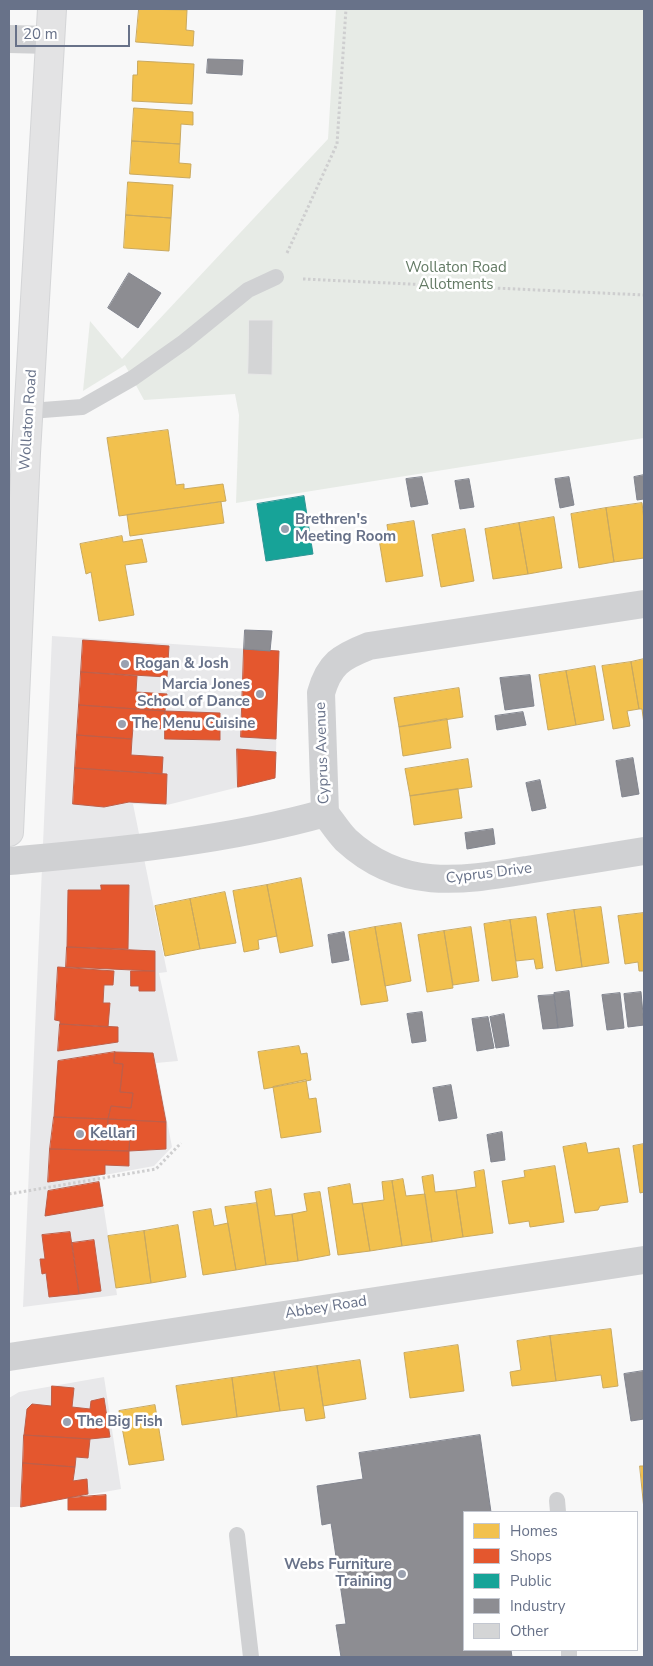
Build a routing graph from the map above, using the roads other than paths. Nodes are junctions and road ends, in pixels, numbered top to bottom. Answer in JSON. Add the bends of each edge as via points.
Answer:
{"nodes":[{"id":1,"x":52,"y":9,"type":"edge"},
{"id":2,"x":9,"y":39,"type":"edge"},
{"id":3,"x":50,"y":40,"type":"junction"},
{"id":4,"x":276,"y":277,"type":"road end"},
{"id":5,"x":30,"y":411,"type":"junction"},
{"id":6,"x":17,"y":453,"type":"edge"},
{"id":7,"x":644,"y":604,"type":"edge"},
{"id":8,"x":9,"y":774,"type":"edge"},
{"id":9,"x":325,"y":813,"type":"junction"},
{"id":10,"x":9,"y":832,"type":"edge"},
{"id":11,"x":644,"y":851,"type":"edge"},
{"id":12,"x":9,"y":860,"type":"edge"},
{"id":13,"x":644,"y":1260,"type":"edge"},
{"id":14,"x":9,"y":1357,"type":"edge"},
{"id":15,"x":236,"y":1535,"type":"dead end"},
{"id":16,"x":251,"y":1657,"type":"edge"}],
"edges":[{"from":1,"to":3,"type":"main road","name":"Wollaton Road"},
{"from":2,"to":3,"type":"street"},
{"from":3,"to":5,"type":"main road","name":"Wollaton Road"},
{"from":4,"to":5,"type":"lane","via":[[248,290],[133,378],[82,407]]},
{"from":5,"to":6,"type":"main road","name":"Wollaton Road"},
{"from":6,"to":8,"type":"main road","name":"Wollaton Road"},
{"from":7,"to":9,"type":"street","name":"Cyprus Avenue","via":[[369,646],[344,657],[326,676],[321,693]]},
{"from":8,"to":10,"type":"main road","name":"Wollaton Road"},
{"from":9,"to":11,"type":"street","name":"Cyprus Drive","via":[[346,840],[370,857],[410,875],[440,880],[470,879]]},
{"from":9,"to":12,"type":"street","name":"Cyprus Avenue","via":[[245,832],[133,850]]},
{"from":13,"to":14,"type":"street","name":"Abbey Road"},
{"from":15,"to":16,"type":"lane"}]}
